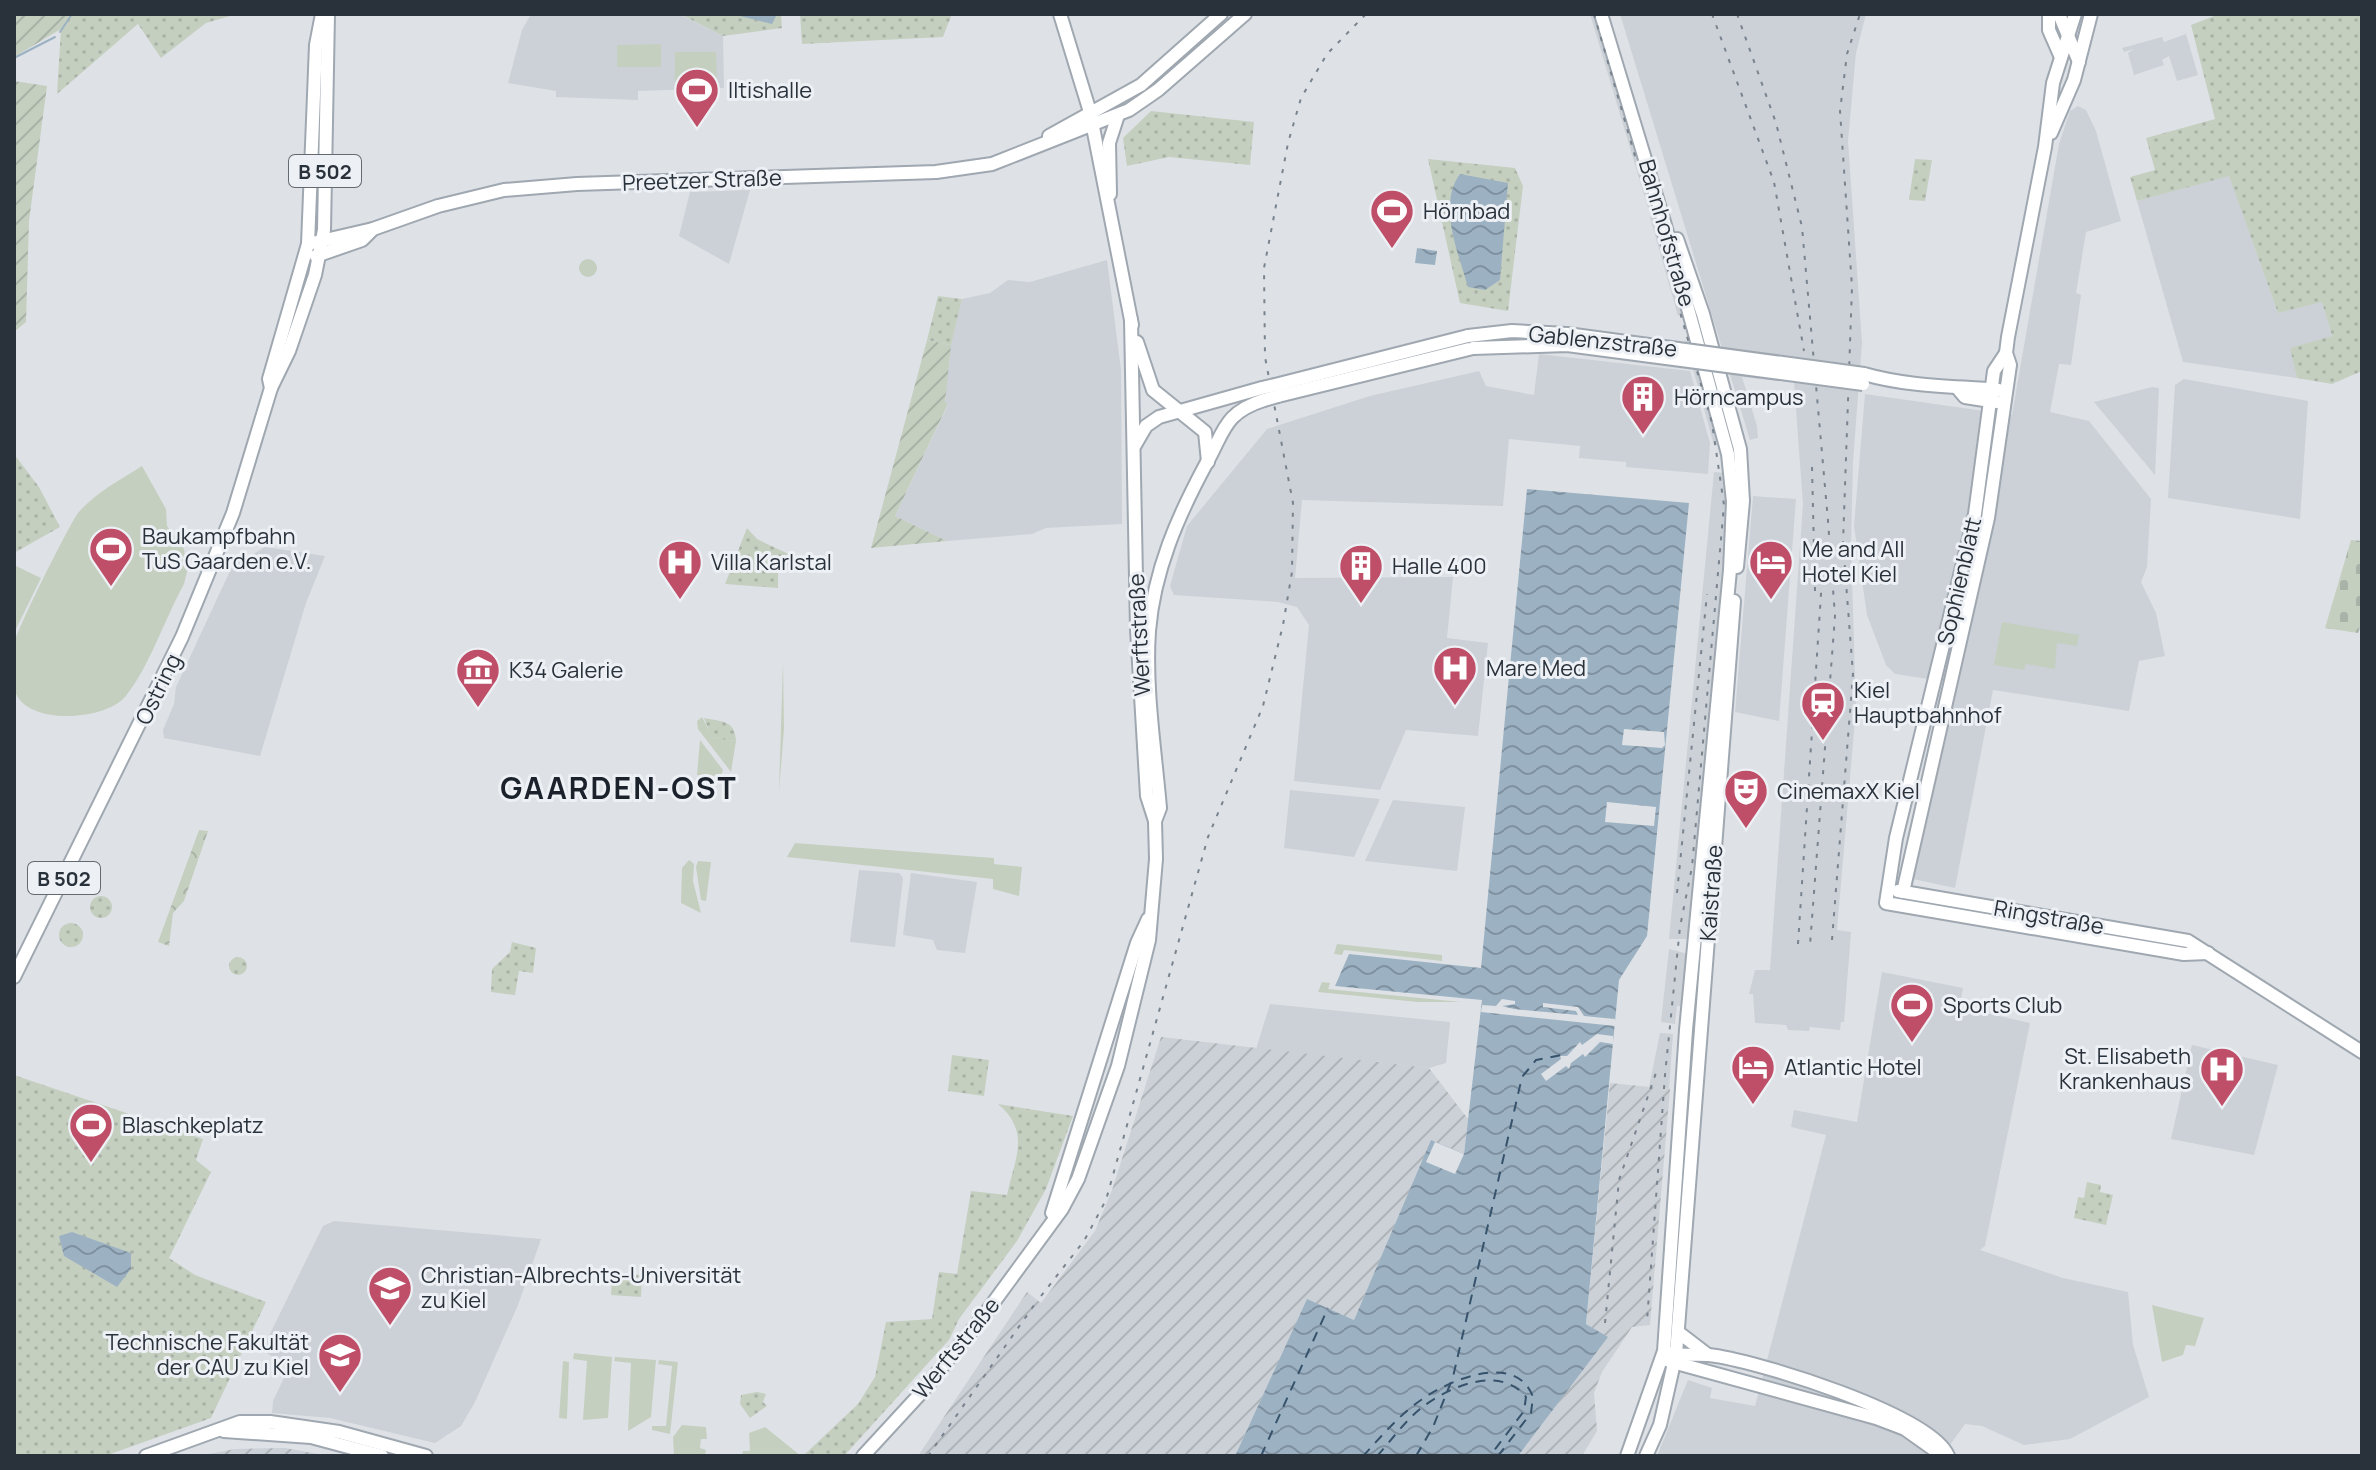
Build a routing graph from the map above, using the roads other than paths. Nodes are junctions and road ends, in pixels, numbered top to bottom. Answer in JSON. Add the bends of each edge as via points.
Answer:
{"nodes":[{"id":1,"x":322,"y":14,"type":"edge"},
{"id":2,"x":328,"y":14,"type":"edge"},
{"id":3,"x":1060,"y":14,"type":"edge"},
{"id":4,"x":1221,"y":14,"type":"edge"},
{"id":5,"x":1245,"y":14,"type":"edge"},
{"id":6,"x":1601,"y":14,"type":"edge"},
{"id":7,"x":1609,"y":14,"type":"edge"},
{"id":8,"x":2049,"y":14,"type":"edge"},
{"id":9,"x":2059,"y":14,"type":"edge"},
{"id":10,"x":2075,"y":14,"type":"edge"},
{"id":11,"x":2091,"y":14,"type":"edge"},
{"id":12,"x":2066,"y":33,"type":"junction"},
{"id":13,"x":2060,"y":55,"type":"junction"},
{"id":14,"x":2079,"y":62,"type":"junction"},
{"id":15,"x":1118,"y":115,"type":"junction"},
{"id":16,"x":1093,"y":120,"type":"junction"},
{"id":17,"x":1109,"y":143,"type":"junction"},
{"id":18,"x":2045,"y":147,"type":"junction"},
{"id":19,"x":1109,"y":199,"type":"junction"},
{"id":20,"x":373,"y":229,"type":"junction"},
{"id":21,"x":323,"y":240,"type":"junction"},
{"id":22,"x":308,"y":244,"type":"junction"},
{"id":23,"x":320,"y":254,"type":"junction"},
{"id":24,"x":305,"y":258,"type":"junction"},
{"id":25,"x":1131,"y":320,"type":"junction"},
{"id":26,"x":1708,"y":329,"type":"joint"},
{"id":27,"x":2006,"y":353,"type":"junction"},
{"id":28,"x":271,"y":388,"type":"junction"},
{"id":29,"x":1270,"y":392,"type":"junction"},
{"id":30,"x":1991,"y":395,"type":"junction"},
{"id":31,"x":2005,"y":397,"type":"junction"},
{"id":32,"x":1178,"y":410,"type":"junction"},
{"id":33,"x":1133,"y":448,"type":"junction"},
{"id":34,"x":1728,"y":454,"type":"joint"},
{"id":35,"x":1208,"y":462,"type":"junction"},
{"id":36,"x":1155,"y":821,"type":"junction"},
{"id":37,"x":1888,"y":889,"type":"junction"},
{"id":38,"x":1903,"y":892,"type":"junction"},
{"id":39,"x":1886,"y":903,"type":"joint"},
{"id":40,"x":1151,"y":912,"type":"junction"},
{"id":41,"x":2208,"y":953,"type":"junction"},
{"id":42,"x":14,"y":977,"type":"edge"},
{"id":43,"x":2362,"y":1052,"type":"edge"},
{"id":44,"x":1043,"y":1235,"type":"junction"},
{"id":45,"x":1678,"y":1332,"type":"junction"},
{"id":46,"x":1708,"y":1355,"type":"junction"},
{"id":47,"x":1672,"y":1357,"type":"junction"},
{"id":48,"x":221,"y":1431,"type":"junction"},
{"id":49,"x":146,"y":1456,"type":"edge"},
{"id":50,"x":382,"y":1456,"type":"edge"},
{"id":51,"x":426,"y":1456,"type":"edge"},
{"id":52,"x":863,"y":1456,"type":"edge"},
{"id":53,"x":1627,"y":1456,"type":"edge"},
{"id":54,"x":1646,"y":1456,"type":"edge"},
{"id":55,"x":1945,"y":1456,"type":"edge"}],
"edges":[{"from":1,"to":22,"type":"main road","name":"Ostring","number":"B 502","via":[[316,45]]},
{"from":2,"to":21,"type":"main road","name":"Ostring","number":"B 502"},
{"from":3,"to":16,"type":"main road"},
{"from":4,"to":16,"type":"main road"},
{"from":5,"to":15,"type":"main road","via":[[1158,90]]},
{"from":6,"to":34,"type":"main road","name":"Bahnhofstraße"},
{"from":7,"to":26,"type":"main road","name":"Bahnhofstraße"},
{"from":8,"to":13,"type":"main road","via":[[2049,30]]},
{"from":9,"to":12,"type":"main road"},
{"from":10,"to":12,"type":"main road","name":"Sophienblatt"},
{"from":11,"to":14,"type":"main road","name":"Sophienblatt"},
{"from":12,"to":13,"type":"main road","name":"Sophienblatt"},
{"from":12,"to":14,"type":"main road"},
{"from":13,"to":18,"type":"main road","name":"Sophienblatt"},
{"from":14,"to":18,"type":"main road","name":"Sophienblatt"},
{"from":15,"to":16,"type":"main road"},
{"from":15,"to":17,"type":"main road","name":"Werftstraße"},
{"from":16,"to":17,"type":"main road","name":"Werftstraße"},
{"from":16,"to":19,"type":"main road","name":"Werftstraße"},
{"from":16,"to":20,"type":"main road","name":"Preetzer Straße","via":[[964,170],[504,190]]},
{"from":17,"to":19,"type":"main road","name":"Werftstraße"},
{"from":18,"to":27,"type":"main road","name":"Sophienblatt"},
{"from":19,"to":25,"type":"main road","name":"Werftstraße"},
{"from":20,"to":21,"type":"main road","name":"Preetzer Straße"},
{"from":20,"to":23,"type":"main road","name":"Preetzer Straße","via":[[362,240]]},
{"from":21,"to":22,"type":"main road","name":"Preetzer Straße"},
{"from":21,"to":23,"type":"main road","name":"Ostring","number":"B 502"},
{"from":22,"to":24,"type":"main road","name":"Ostring","number":"B 502"},
{"from":23,"to":24,"type":"main road","name":"Preetzer Straße"},
{"from":23,"to":28,"type":"main road","name":"Ostring","number":"B 502","via":[[289,351]]},
{"from":24,"to":28,"type":"main road","name":"Ostring","number":"B 502","via":[[269,379]]},
{"from":25,"to":32,"type":"main road","name":"Werftstraße","via":[[1146,377],[1162,400]]},
{"from":25,"to":33,"type":"main road","name":"Werftstraße"},
{"from":26,"to":45,"type":"main road","name":"Kaistraße","via":[[1740,449],[1743,509]]},
{"from":27,"to":30,"type":"main road","name":"Sophienblatt","via":[[1996,365]]},
{"from":27,"to":31,"type":"main road","name":"Sophienblatt","via":[[2010,365]]},
{"from":28,"to":42,"type":"main road","name":"Ostring","number":"B 502","via":[[233,513],[182,637]]},
{"from":29,"to":30,"type":"main road","name":"Gablenzstraße","bridge":true,"via":[[1470,342],[1567,345]]},
{"from":29,"to":32,"type":"main road","name":"Gablenzstraße"},
{"from":29,"to":35,"type":"main road","name":"Werftstraße","via":[[1231,417]]},
{"from":30,"to":31,"type":"main road","name":"Gablenzstraße"},
{"from":30,"to":37,"type":"main road","name":"Sophienblatt","via":[[1975,514]]},
{"from":31,"to":38,"type":"main road","name":"Sophienblatt","via":[[1988,518]]},
{"from":32,"to":33,"type":"main road","via":[[1146,426]]},
{"from":32,"to":35,"type":"main road","name":"Werftstraße","via":[[1205,432]]},
{"from":33,"to":36,"type":"main road","name":"Werftstraße","via":[[1137,629],[1147,796]]},
{"from":34,"to":47,"type":"main road","name":"Kaistraße","via":[[1733,502],[1730,570],[1686,1030]]},
{"from":35,"to":36,"type":"main road","name":"Werftstraße","via":[[1162,562],[1149,629],[1160,808]]},
{"from":36,"to":40,"type":"main road","name":"Werftstraße"},
{"from":37,"to":38,"type":"main road","name":"Ringstraße"},
{"from":37,"to":39,"type":"main road","name":"Sophienblatt"},
{"from":38,"to":41,"type":"main road","name":"Ringstraße","via":[[2188,941]]},
{"from":39,"to":41,"type":"main road","name":"Ringstraße","via":[[2184,954]]},
{"from":40,"to":44,"type":"main road","name":"Werftstraße"},
{"from":40,"to":44,"type":"main road","name":"Werftstraße","via":[[1146,954],[1088,1155]]},
{"from":41,"to":43,"type":"main road","name":"Ringstraße"},
{"from":44,"to":52,"type":"main road","name":"Werftstraße","via":[[957,1349]]},
{"from":45,"to":46,"type":"main road"},
{"from":45,"to":47,"type":"main road","name":"Kaistraße"},
{"from":46,"to":47,"type":"main road"},
{"from":46,"to":55,"type":"main road","via":[[1798,1379],[1914,1422],[1944,1446]]},
{"from":47,"to":53,"type":"main road","name":"Kaistraße"},
{"from":47,"to":54,"type":"main road","name":"Kaistraße","via":[[1660,1425]]},
{"from":47,"to":55,"type":"main road","via":[[1905,1429]]},
{"from":48,"to":49,"type":"main road"},
{"from":48,"to":50,"type":"main road","via":[[311,1437]]},
{"from":48,"to":51,"type":"main road","via":[[240,1422],[311,1426]]}]}
